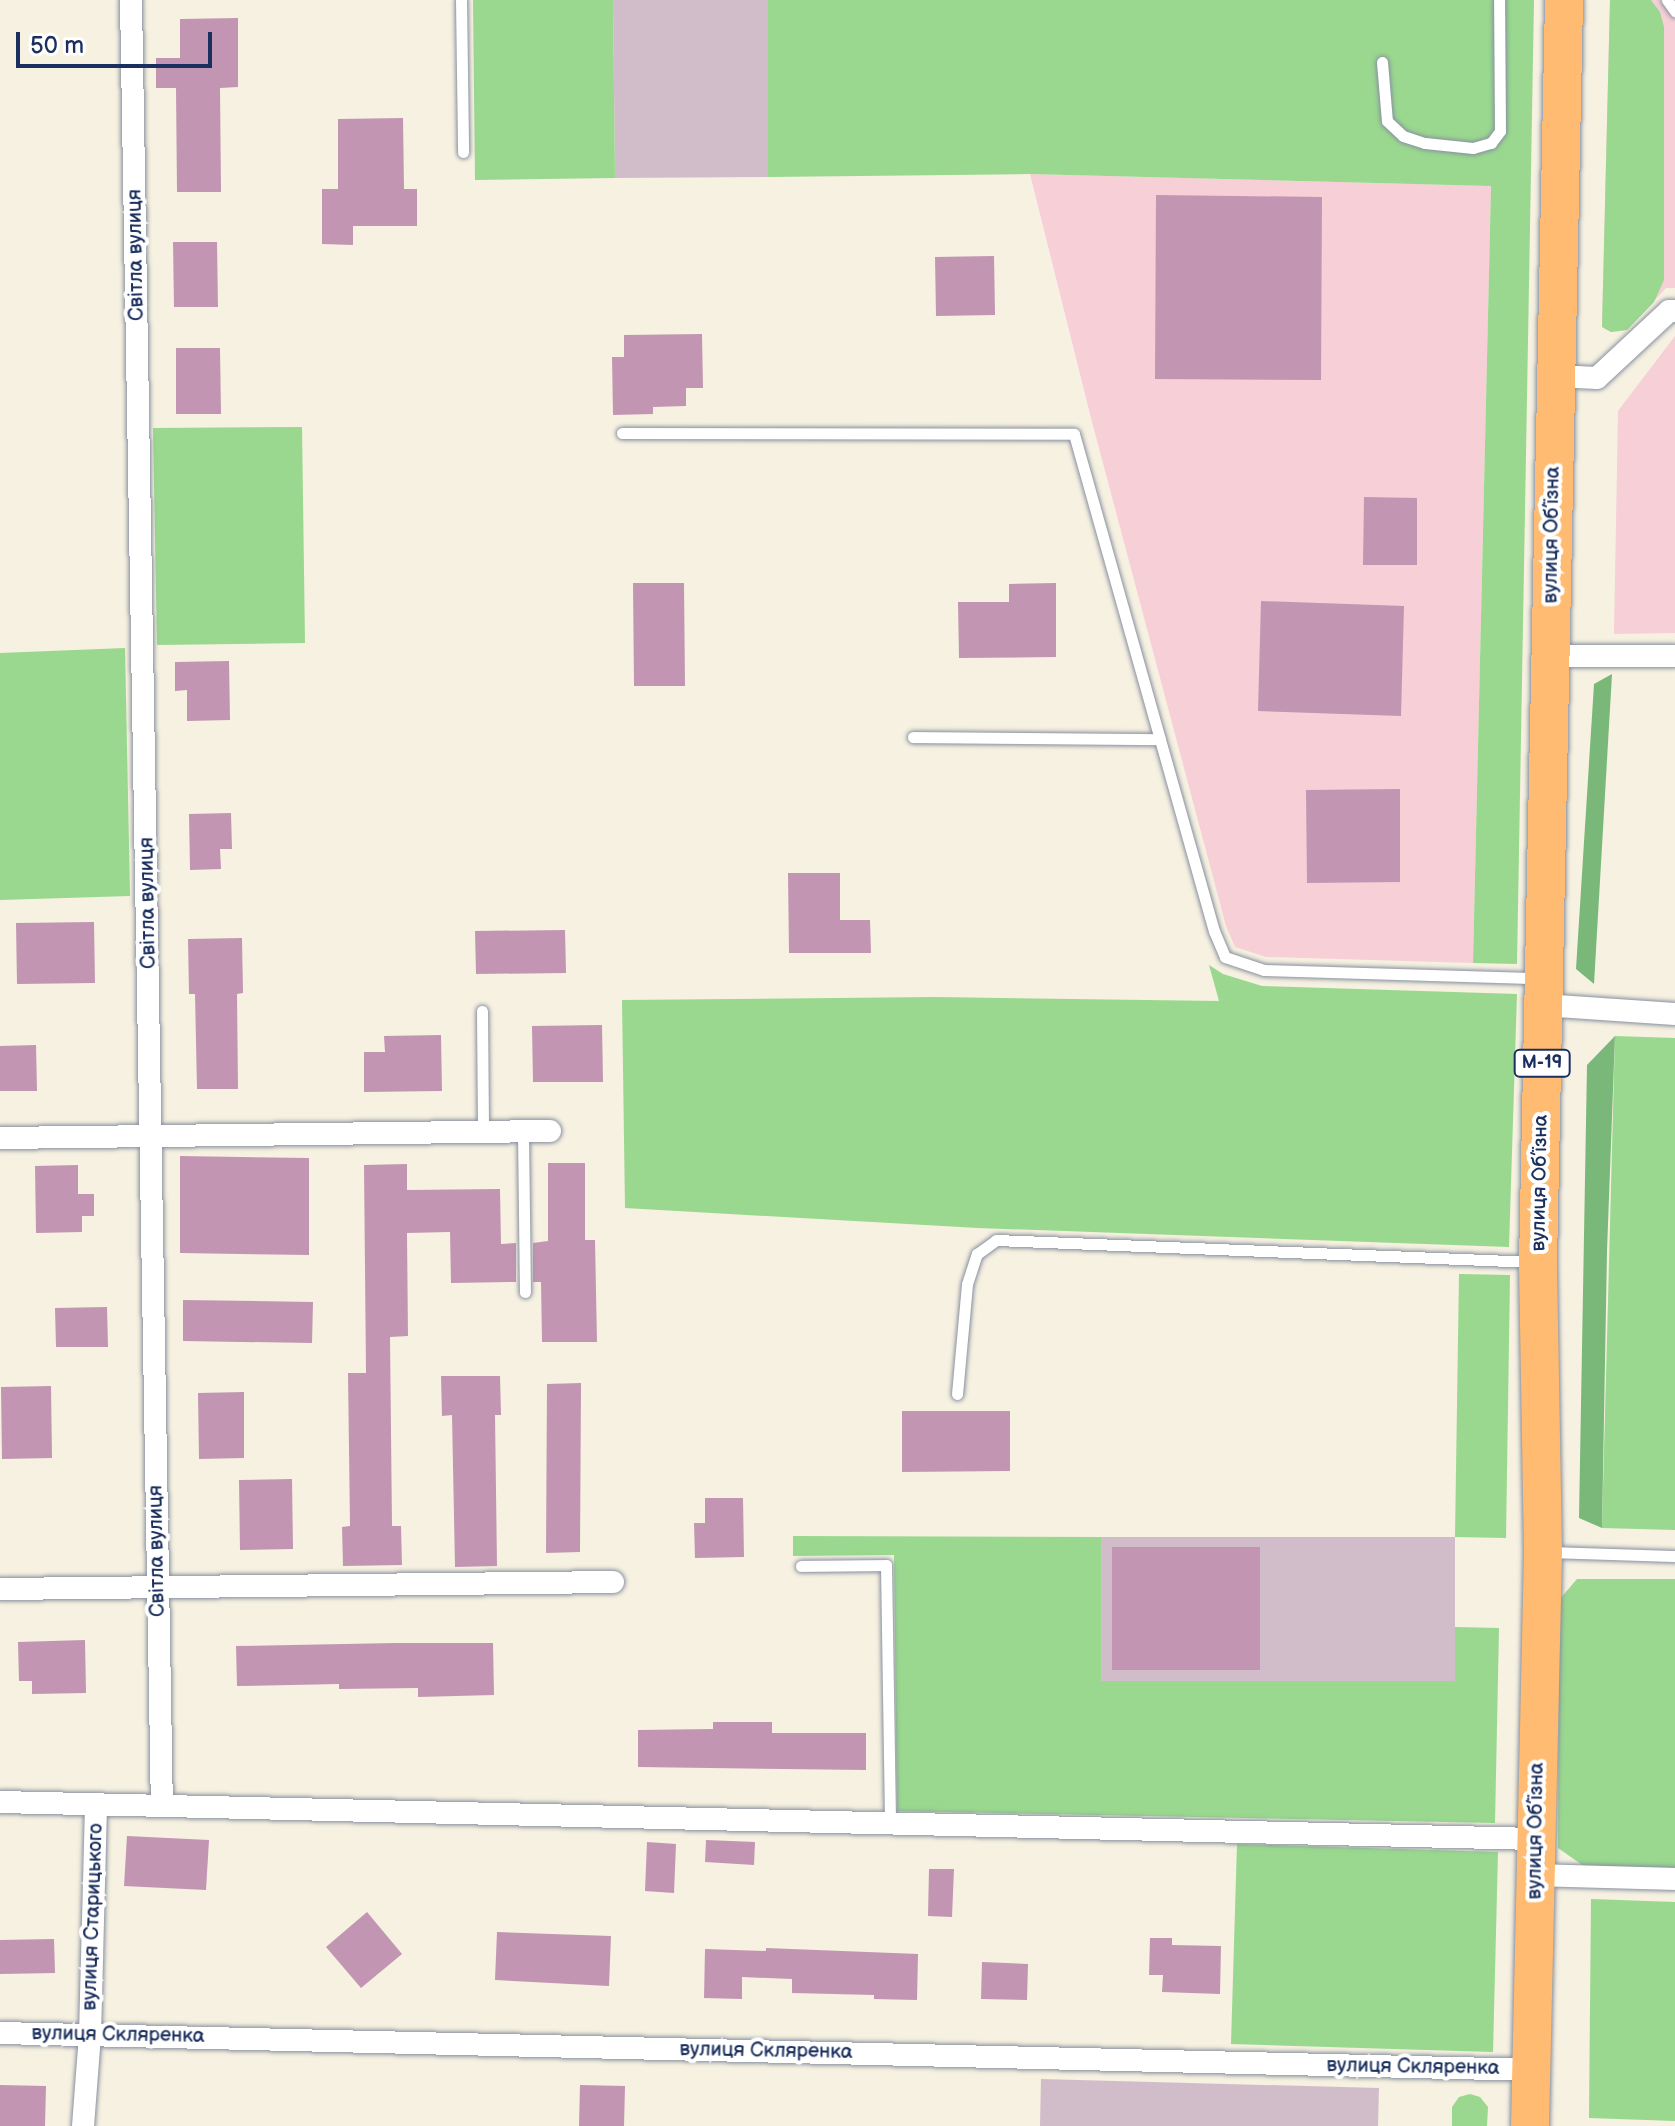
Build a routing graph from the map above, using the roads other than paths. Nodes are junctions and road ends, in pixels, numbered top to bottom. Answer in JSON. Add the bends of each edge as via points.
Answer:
{"nodes":[{"id":1,"x":131,"y":0,"type":"edge"},
{"id":2,"x":461,"y":0,"type":"edge"},
{"id":3,"x":1499,"y":0,"type":"edge"},
{"id":4,"x":1564,"y":0,"type":"edge"},
{"id":5,"x":1667,"y":0,"type":"edge"},
{"id":6,"x":1675,"y":11,"type":"edge"},
{"id":7,"x":1382,"y":62,"type":"dead end"},
{"id":8,"x":463,"y":152,"type":"dead end"},
{"id":9,"x":1673,"y":306,"type":"edge"},
{"id":10,"x":1556,"y":376,"type":"junction"},
{"id":11,"x":622,"y":433,"type":"dead end"},
{"id":12,"x":1549,"y":656,"type":"junction"},
{"id":13,"x":1675,"y":656,"type":"edge"},
{"id":14,"x":913,"y":737,"type":"dead end"},
{"id":15,"x":1160,"y":739,"type":"junction"},
{"id":16,"x":1543,"y":992,"type":"junction"},
{"id":17,"x":482,"y":1011,"type":"dead end"},
{"id":18,"x":1675,"y":1014,"type":"edge"},
{"id":19,"x":550,"y":1131,"type":"dead end"},
{"id":20,"x":483,"y":1132,"type":"junction"},
{"id":21,"x":523,"y":1132,"type":"junction"},
{"id":22,"x":152,"y":1136,"type":"junction"},
{"id":23,"x":0,"y":1138,"type":"edge"},
{"id":24,"x":1538,"y":1263,"type":"junction"},
{"id":25,"x":525,"y":1292,"type":"dead end"},
{"id":26,"x":957,"y":1394,"type":"dead end"},
{"id":27,"x":1543,"y":1552,"type":"junction"},
{"id":28,"x":1675,"y":1556,"type":"edge"},
{"id":29,"x":801,"y":1566,"type":"dead end"},
{"id":30,"x":613,"y":1582,"type":"dead end"},
{"id":31,"x":158,"y":1587,"type":"junction"},
{"id":32,"x":0,"y":1589,"type":"edge"},
{"id":33,"x":0,"y":1802,"type":"edge"},
{"id":34,"x":96,"y":1804,"type":"junction"},
{"id":35,"x":162,"y":1806,"type":"junction"},
{"id":36,"x":890,"y":1824,"type":"junction"},
{"id":37,"x":1536,"y":1857,"type":"junction"},
{"id":38,"x":1675,"y":1879,"type":"edge"},
{"id":39,"x":0,"y":2033,"type":"edge"},
{"id":40,"x":90,"y":2035,"type":"junction"},
{"id":41,"x":1531,"y":2070,"type":"junction"},
{"id":42,"x":83,"y":2126,"type":"edge"},
{"id":43,"x":1530,"y":2126,"type":"edge"}],
"edges":[{"from":1,"to":22,"type":"street","name":"Світла вулиця"},
{"from":2,"to":8,"type":"lane"},
{"from":3,"to":7,"type":"lane","via":[[1500,131],[1491,143],[1473,148],[1403,136],[1387,121]]},
{"from":4,"to":10,"type":"highway","name":"вулиця Об’їзна","number":"М-19"},
{"from":5,"to":6,"type":"lane"},
{"from":9,"to":10,"type":"street","via":[[1597,378]]},
{"from":10,"to":12,"type":"highway","name":"вулиця Об’їзна","number":"М-19"},
{"from":11,"to":15,"type":"lane","via":[[1074,434]]},
{"from":12,"to":13,"type":"street"},
{"from":12,"to":16,"type":"highway","name":"вулиця Об’їзна","number":"М-19"},
{"from":14,"to":15,"type":"lane"},
{"from":15,"to":16,"type":"lane","via":[[1225,957],[1264,970]]},
{"from":16,"to":18,"type":"street"},
{"from":16,"to":24,"type":"highway","name":"вулиця Об’їзна","number":"М-19"},
{"from":17,"to":20,"type":"lane"},
{"from":19,"to":21,"type":"street"},
{"from":20,"to":21,"type":"street"},
{"from":20,"to":22,"type":"street"},
{"from":21,"to":25,"type":"lane"},
{"from":22,"to":23,"type":"street"},
{"from":22,"to":31,"type":"street","name":"Світла вулиця"},
{"from":24,"to":26,"type":"lane","via":[[996,1240],[977,1254],[967,1284]]},
{"from":24,"to":27,"type":"highway","name":"вулиця Об’їзна","number":"М-19"},
{"from":27,"to":28,"type":"lane"},
{"from":27,"to":37,"type":"highway","name":"вулиця Об’їзна","number":"М-19"},
{"from":29,"to":36,"type":"lane","via":[[886,1565]]},
{"from":30,"to":31,"type":"street"},
{"from":31,"to":32,"type":"street"},
{"from":31,"to":35,"type":"street","name":"Світла вулиця"},
{"from":33,"to":34,"type":"street"},
{"from":34,"to":35,"type":"street"},
{"from":34,"to":40,"type":"street","name":"вулиця Старицького"},
{"from":35,"to":36,"type":"street"},
{"from":36,"to":37,"type":"street"},
{"from":37,"to":38,"type":"street"},
{"from":37,"to":41,"type":"highway","name":"вулиця Об’їзна","number":"М-19"},
{"from":39,"to":40,"type":"street","name":"вулиця Скляренка"},
{"from":40,"to":41,"type":"street","name":"вулиця Скляренка"},
{"from":40,"to":42,"type":"street","name":"вулиця Старицького"},
{"from":41,"to":43,"type":"highway","name":"вулиця Об’їзна","number":"М-19"}]}
